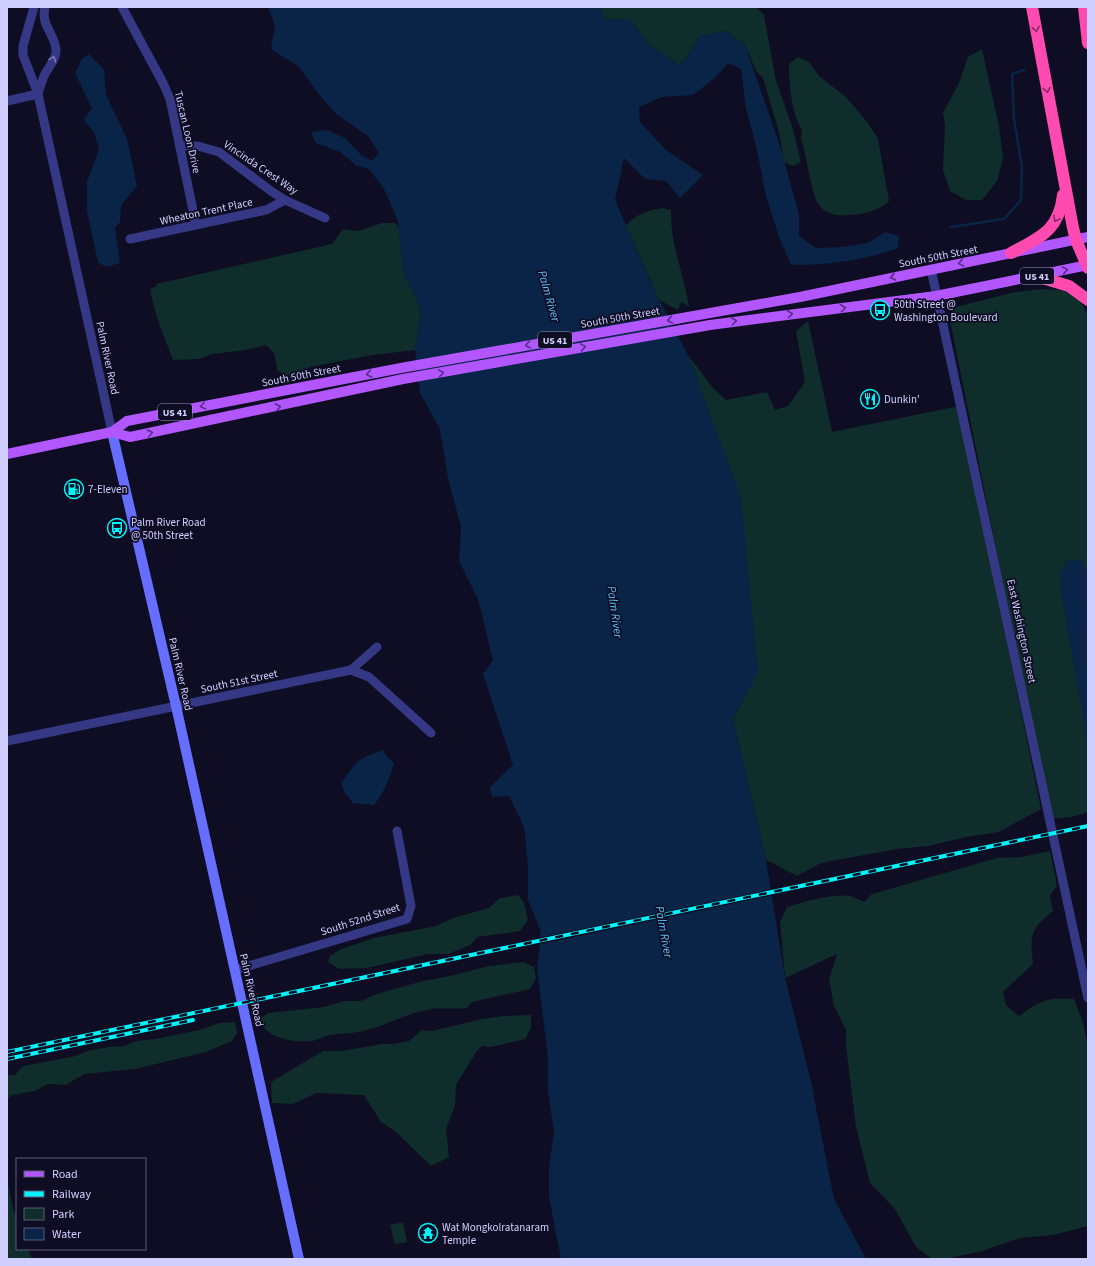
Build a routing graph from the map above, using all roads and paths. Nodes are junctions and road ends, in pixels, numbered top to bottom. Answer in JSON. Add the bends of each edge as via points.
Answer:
{"nodes":[{"id":1,"x":34,"y":7,"type":"edge"},
{"id":2,"x":45,"y":7,"type":"edge"},
{"id":3,"x":122,"y":7,"type":"edge"},
{"id":4,"x":1032,"y":7,"type":"edge"},
{"id":5,"x":1084,"y":7,"type":"edge"},
{"id":6,"x":29,"y":25,"type":"junction"},
{"id":7,"x":46,"y":27,"type":"junction"},
{"id":8,"x":1088,"y":44,"type":"edge"},
{"id":9,"x":38,"y":94,"type":"junction"},
{"id":10,"x":7,"y":101,"type":"edge"},
{"id":11,"x":180,"y":146,"type":"junction"},
{"id":12,"x":1063,"y":181,"type":"junction"},
{"id":13,"x":285,"y":200,"type":"junction"},
{"id":14,"x":325,"y":218,"type":"dead end"},
{"id":15,"x":196,"y":225,"type":"junction"},
{"id":16,"x":1088,"y":237,"type":"edge"},
{"id":17,"x":130,"y":239,"type":"dead end"},
{"id":18,"x":1076,"y":240,"type":"junction"},
{"id":19,"x":1011,"y":253,"type":"junction"},
{"id":20,"x":1088,"y":266,"type":"edge"},
{"id":21,"x":931,"y":269,"type":"junction"},
{"id":22,"x":1036,"y":276,"type":"junction"},
{"id":23,"x":936,"y":296,"type":"junction"},
{"id":24,"x":1088,"y":300,"type":"edge"},
{"id":25,"x":112,"y":432,"type":"junction"},
{"id":26,"x":7,"y":454,"type":"edge"},
{"id":27,"x":378,"y":647,"type":"dead end"},
{"id":28,"x":351,"y":670,"type":"junction"},
{"id":29,"x":176,"y":706,"type":"junction"},
{"id":30,"x":431,"y":733,"type":"dead end"},
{"id":31,"x":7,"y":741,"type":"edge"},
{"id":32,"x":397,"y":830,"type":"dead end"},
{"id":33,"x":235,"y":970,"type":"junction"},
{"id":34,"x":1088,"y":998,"type":"edge"},
{"id":35,"x":299,"y":1259,"type":"edge"}],
"edges":[{"from":1,"to":6,"type":"street","name":"Palm River Road"},
{"from":2,"to":7,"type":"street"},
{"from":3,"to":11,"type":"street","name":"Tuscan Loon Drive","via":[[170,99]]},
{"from":4,"to":12,"type":"highway","one_way":true},
{"from":5,"to":8,"type":"highway"},
{"from":6,"to":7,"type":"street"},
{"from":6,"to":9,"type":"street","name":"Palm River Road","via":[[22,46],[23,55]]},
{"from":9,"to":7,"type":"street","one_way":true,"via":[[55,57],[55,44]]},
{"from":9,"to":10,"type":"street"},
{"from":9,"to":25,"type":"street","name":"Palm River Road"},
{"from":11,"to":13,"type":"street","name":"Vincinda Crest Way","via":[[198,146],[219,152]]},
{"from":11,"to":15,"type":"street","name":"Tuscan Loon Drive"},
{"from":12,"to":18,"type":"highway"},
{"from":12,"to":19,"type":"highway","one_way":true,"via":[[1062,201],[1056,221],[1041,237]]},
{"from":13,"to":14,"type":"street","name":"Vincinda Crest Way"},
{"from":13,"to":15,"type":"street","name":"Wheaton Trent Place","via":[[266,210]]},
{"from":15,"to":17,"type":"street","name":"Wheaton Trent Place"},
{"from":16,"to":18,"type":"main road","name":"South 50th Street","number":"US 41"},
{"from":18,"to":19,"type":"main road","name":"South 50th Street","number":"US 41"},
{"from":18,"to":20,"type":"highway"},
{"from":19,"to":21,"type":"main road","name":"South 50th Street","number":"US 41","one_way":true},
{"from":22,"to":20,"type":"main road","name":"South 50th Street","number":"US 41","one_way":true},
{"from":21,"to":23,"type":"street","name":"East Washington Street"},
{"from":21,"to":25,"type":"main road","name":"South 50th Street","number":"US 41","one_way":true,"via":[[800,297],[401,368],[127,421]]},
{"from":22,"to":23,"type":"main road","name":"South 50th Street","number":"US 41"},
{"from":22,"to":24,"type":"highway","via":[[1069,286]]},
{"from":25,"to":23,"type":"main road","name":"South 50th Street","number":"US 41","one_way":true,"via":[[130,437],[403,379],[710,325]]},
{"from":23,"to":34,"type":"street","name":"East Washington Street"},
{"from":25,"to":26,"type":"main road","name":"South 50th Street","number":"US 41"},
{"from":25,"to":29,"type":"street","name":"Palm River Road"},
{"from":27,"to":28,"type":"street"},
{"from":28,"to":29,"type":"street","name":"South 51st Street"},
{"from":28,"to":30,"type":"street","via":[[369,677]]},
{"from":29,"to":31,"type":"street","name":"South 51st Street"},
{"from":29,"to":33,"type":"street","name":"Palm River Road"},
{"from":32,"to":33,"type":"street","name":"South 52nd Street","via":[[411,906],[408,919]]},
{"from":33,"to":35,"type":"street","name":"Palm River Road"}]}
